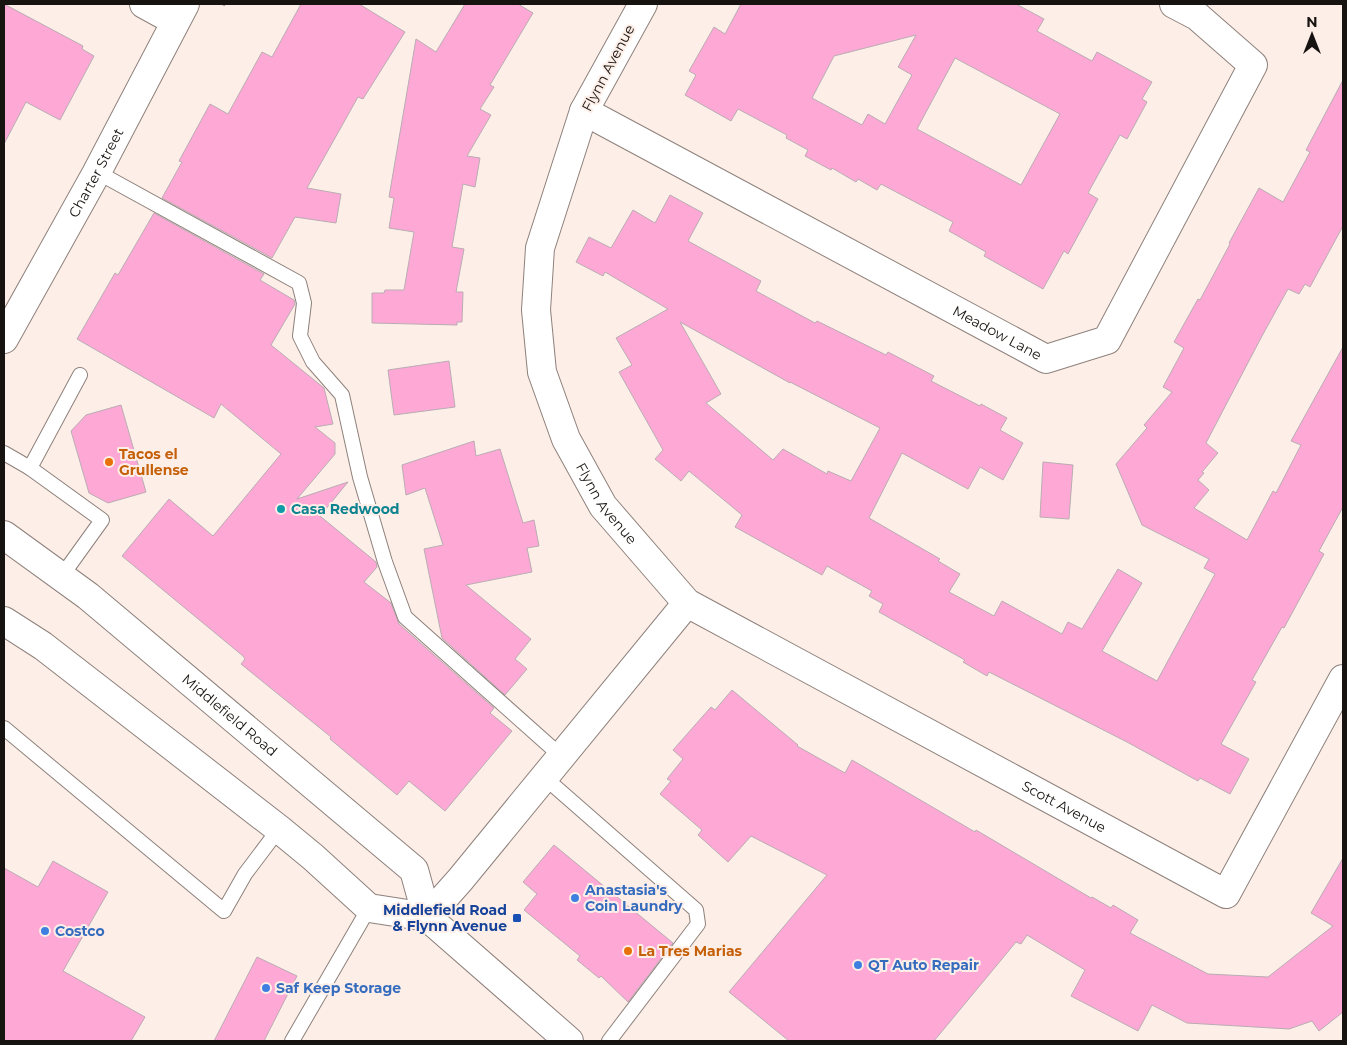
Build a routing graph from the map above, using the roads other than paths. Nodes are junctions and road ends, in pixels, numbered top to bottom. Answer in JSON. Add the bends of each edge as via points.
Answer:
{"nodes":[{"id":1,"x":144,"y":4,"type":"edge"},
{"id":2,"x":643,"y":4,"type":"edge"},
{"id":3,"x":1174,"y":4,"type":"edge"},
{"id":4,"x":180,"y":13,"type":"edge"},
{"id":5,"x":584,"y":111,"type":"junction"},
{"id":6,"x":97,"y":172,"type":"junction"},
{"id":7,"x":4,"y":339,"type":"edge"},
{"id":8,"x":80,"y":375,"type":"dead end"},
{"id":9,"x":4,"y":453,"type":"edge"},
{"id":10,"x":30,"y":468,"type":"junction"},
{"id":11,"x":4,"y":535,"type":"edge"},
{"id":12,"x":61,"y":577,"type":"junction"},
{"id":13,"x":687,"y":603,"type":"junction"},
{"id":14,"x":4,"y":621,"type":"edge"},
{"id":15,"x":1343,"y":679,"type":"edge"},
{"id":16,"x":4,"y":728,"type":"edge"},
{"id":17,"x":561,"y":756,"type":"junction"},
{"id":18,"x":544,"y":778,"type":"junction"},
{"id":19,"x":279,"y":829,"type":"junction"},
{"id":20,"x":369,"y":908,"type":"junction"},
{"id":21,"x":427,"y":917,"type":"junction"},
{"id":22,"x":292,"y":1041,"type":"edge"},
{"id":23,"x":569,"y":1041,"type":"edge"},
{"id":24,"x":609,"y":1041,"type":"edge"}],
"edges":[{"from":1,"to":4,"type":"street"},
{"from":2,"to":5,"type":"street","name":"Flynn Avenue"},
{"from":3,"to":5,"type":"street","name":"Meadow Lane","via":[[1198,16],[1252,65],[1107,340],[1046,358]]},
{"from":4,"to":6,"type":"street","name":"Charter Street"},
{"from":5,"to":13,"type":"street","name":"Flynn Avenue","via":[[540,248],[536,310],[542,372],[566,439],[603,506]]},
{"from":6,"to":7,"type":"street","name":"Charter Street"},
{"from":6,"to":17,"type":"lane","via":[[299,283],[304,303],[300,336],[313,362],[342,395],[360,477],[405,617]]},
{"from":8,"to":10,"type":"lane"},
{"from":9,"to":10,"type":"lane"},
{"from":10,"to":12,"type":"lane","via":[[102,520]]},
{"from":11,"to":12,"type":"street","name":"Middlefield Road"},
{"from":12,"to":21,"type":"street","name":"Middlefield Road","via":[[88,596],[414,870]]},
{"from":13,"to":15,"type":"street","name":"Scott Avenue","via":[[1226,894]]},
{"from":13,"to":17,"type":"street"},
{"from":14,"to":19,"type":"street","via":[[43,646]]},
{"from":16,"to":19,"type":"lane","via":[[224,911],[245,874]]},
{"from":17,"to":18,"type":"street"},
{"from":18,"to":21,"type":"street"},
{"from":18,"to":24,"type":"lane","via":[[696,910],[698,924]]},
{"from":19,"to":20,"type":"street"},
{"from":20,"to":21,"type":"street"},
{"from":20,"to":22,"type":"lane"},
{"from":21,"to":23,"type":"street"}]}
